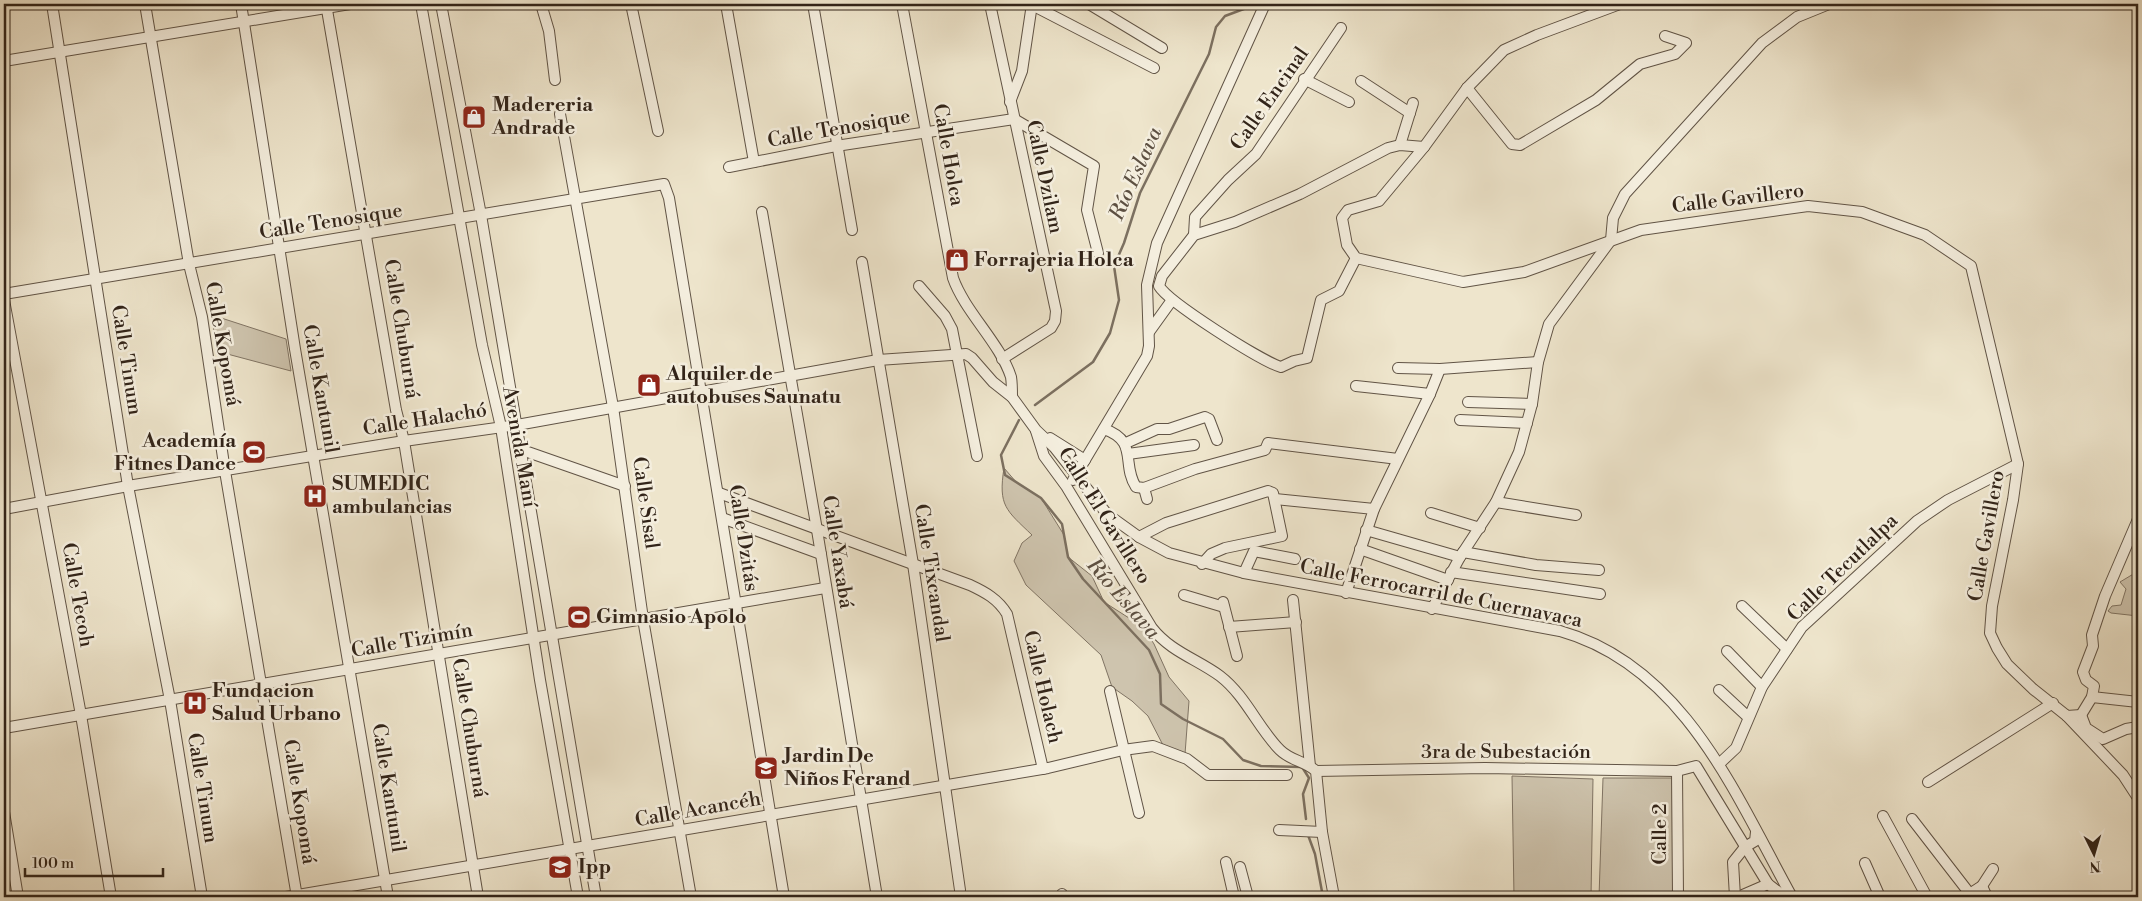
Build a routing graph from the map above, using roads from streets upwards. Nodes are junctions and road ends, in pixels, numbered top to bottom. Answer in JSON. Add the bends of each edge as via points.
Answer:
{"nodes":[{"id":1,"x":52,"y":4,"type":"edge"},
{"id":2,"x":145,"y":4,"type":"edge"},
{"id":3,"x":242,"y":4,"type":"edge"},
{"id":4,"x":350,"y":4,"type":"edge"},
{"id":5,"x":421,"y":4,"type":"edge"},
{"id":6,"x":441,"y":4,"type":"edge"},
{"id":7,"x":541,"y":4,"type":"edge"},
{"id":8,"x":631,"y":4,"type":"edge"},
{"id":9,"x":726,"y":4,"type":"edge"},
{"id":10,"x":813,"y":4,"type":"edge"},
{"id":11,"x":902,"y":4,"type":"edge"},
{"id":12,"x":990,"y":4,"type":"edge"},
{"id":13,"x":1032,"y":4,"type":"edge"},
{"id":14,"x":1089,"y":4,"type":"edge"},
{"id":15,"x":1266,"y":4,"type":"edge"},
{"id":16,"x":1620,"y":4,"type":"edge"},
{"id":17,"x":1829,"y":4,"type":"edge"},
{"id":18,"x":327,"y":6,"type":"edge"},
{"id":19,"x":245,"y":21,"type":"junction"},
{"id":20,"x":1340,"y":28,"type":"dead end"},
{"id":21,"x":151,"y":36,"type":"junction"},
{"id":22,"x":1665,"y":36,"type":"dead end"},
{"id":23,"x":1162,"y":48,"type":"dead end"},
{"id":24,"x":60,"y":51,"type":"junction"},
{"id":25,"x":4,"y":60,"type":"edge"},
{"id":26,"x":1154,"y":68,"type":"dead end"},
{"id":27,"x":1304,"y":79,"type":"junction"},
{"id":28,"x":555,"y":80,"type":"dead end"},
{"id":29,"x":1361,"y":81,"type":"dead end"},
{"id":30,"x":1467,"y":88,"type":"junction"},
{"id":31,"x":1010,"y":102,"type":"junction"},
{"id":32,"x":1350,"y":102,"type":"dead end"},
{"id":33,"x":560,"y":114,"type":"dead end"},
{"id":34,"x":1014,"y":119,"type":"junction"},
{"id":35,"x":658,"y":131,"type":"dead end"},
{"id":36,"x":926,"y":132,"type":"junction"},
{"id":37,"x":1400,"y":145,"type":"junction"},
{"id":38,"x":836,"y":146,"type":"junction"},
{"id":39,"x":1424,"y":147,"type":"junction"},
{"id":40,"x":754,"y":162,"type":"junction"},
{"id":41,"x":729,"y":167,"type":"dead end"},
{"id":42,"x":664,"y":184,"type":"joint"},
{"id":43,"x":576,"y":199,"type":"junction"},
{"id":44,"x":762,"y":212,"type":"dead end"},
{"id":45,"x":481,"y":215,"type":"junction"},
{"id":46,"x":458,"y":219,"type":"junction"},
{"id":47,"x":852,"y":230,"type":"dead end"},
{"id":48,"x":367,"y":234,"type":"junction"},
{"id":49,"x":1194,"y":235,"type":"junction"},
{"id":50,"x":1611,"y":240,"type":"junction"},
{"id":51,"x":279,"y":248,"type":"junction"},
{"id":52,"x":1098,"y":253,"type":"dead end"},
{"id":53,"x":1356,"y":258,"type":"junction"},
{"id":54,"x":862,"y":262,"type":"dead end"},
{"id":55,"x":189,"y":264,"type":"junction"},
{"id":56,"x":96,"y":279,"type":"junction"},
{"id":57,"x":919,"y":286,"type":"dead end"},
{"id":58,"x":4,"y":294,"type":"edge"},
{"id":59,"x":4,"y":300,"type":"edge"},
{"id":60,"x":1172,"y":300,"type":"junction"},
{"id":61,"x":1149,"y":332,"type":"junction"},
{"id":62,"x":958,"y":354,"type":"junction"},
{"id":63,"x":1002,"y":359,"type":"junction"},
{"id":64,"x":878,"y":360,"type":"junction"},
{"id":65,"x":1538,"y":362,"type":"junction"},
{"id":66,"x":1398,"y":368,"type":"dead end"},
{"id":67,"x":1440,"y":369,"type":"junction"},
{"id":68,"x":788,"y":375,"type":"junction"},
{"id":69,"x":1356,"y":386,"type":"dead end"},
{"id":70,"x":701,"y":392,"type":"junction"},
{"id":71,"x":1430,"y":394,"type":"junction"},
{"id":72,"x":1012,"y":397,"type":"junction"},
{"id":73,"x":1468,"y":402,"type":"dead end"},
{"id":74,"x":1532,"y":404,"type":"junction"},
{"id":75,"x":613,"y":407,"type":"junction"},
{"id":76,"x":1460,"y":420,"type":"dead end"},
{"id":77,"x":1527,"y":423,"type":"junction"},
{"id":78,"x":517,"y":425,"type":"junction"},
{"id":79,"x":501,"y":427,"type":"junction"},
{"id":80,"x":1104,"y":429,"type":"junction"},
{"id":81,"x":1036,"y":430,"type":"junction"},
{"id":82,"x":404,"y":440,"type":"junction"},
{"id":83,"x":1217,"y":440,"type":"dead end"},
{"id":84,"x":1126,"y":442,"type":"junction"},
{"id":85,"x":1194,"y":445,"type":"dead end"},
{"id":86,"x":522,"y":450,"type":"junction"},
{"id":87,"x":1128,"y":454,"type":"junction"},
{"id":88,"x":314,"y":456,"type":"junction"},
{"id":89,"x":977,"y":456,"type":"dead end"},
{"id":90,"x":1398,"y":459,"type":"junction"},
{"id":91,"x":1085,"y":460,"type":"junction"},
{"id":92,"x":2018,"y":464,"type":"junction"},
{"id":93,"x":225,"y":471,"type":"junction"},
{"id":94,"x":1076,"y":476,"type":"junction"},
{"id":95,"x":128,"y":486,"type":"junction"},
{"id":96,"x":625,"y":486,"type":"junction"},
{"id":97,"x":1066,"y":486,"type":"junction"},
{"id":98,"x":1144,"y":488,"type":"junction"},
{"id":99,"x":718,"y":493,"type":"junction"},
{"id":100,"x":1274,"y":496,"type":"junction"},
{"id":101,"x":1147,"y":499,"type":"dead end"},
{"id":102,"x":42,"y":501,"type":"junction"},
{"id":103,"x":1496,"y":502,"type":"junction"},
{"id":104,"x":4,"y":509,"type":"edge"},
{"id":105,"x":1374,"y":509,"type":"junction"},
{"id":106,"x":1431,"y":513,"type":"dead end"},
{"id":107,"x":1576,"y":515,"type":"dead end"},
{"id":108,"x":722,"y":518,"type":"junction"},
{"id":109,"x":2138,"y":519,"type":"edge"},
{"id":110,"x":1480,"y":528,"type":"junction"},
{"id":111,"x":817,"y":530,"type":"junction"},
{"id":112,"x":1366,"y":530,"type":"junction"},
{"id":113,"x":1139,"y":537,"type":"junction"},
{"id":114,"x":1360,"y":550,"type":"junction"},
{"id":115,"x":821,"y":554,"type":"junction"},
{"id":116,"x":1461,"y":555,"type":"junction"},
{"id":117,"x":1295,"y":560,"type":"dead end"},
{"id":118,"x":913,"y":564,"type":"junction"},
{"id":119,"x":1202,"y":564,"type":"junction"},
{"id":120,"x":1598,"y":570,"type":"dead end"},
{"id":121,"x":1244,"y":573,"type":"junction"},
{"id":122,"x":1450,"y":576,"type":"junction"},
{"id":123,"x":826,"y":588,"type":"junction"},
{"id":124,"x":1346,"y":593,"type":"junction"},
{"id":125,"x":1600,"y":594,"type":"dead end"},
{"id":126,"x":1184,"y":595,"type":"dead end"},
{"id":127,"x":1293,"y":600,"type":"dead end"},
{"id":128,"x":735,"y":604,"type":"junction"},
{"id":129,"x":1742,"y":606,"type":"dead end"},
{"id":130,"x":1432,"y":609,"type":"junction"},
{"id":131,"x":643,"y":619,"type":"junction"},
{"id":132,"x":1296,"y":622,"type":"junction"},
{"id":133,"x":1229,"y":627,"type":"junction"},
{"id":134,"x":552,"y":635,"type":"junction"},
{"id":135,"x":534,"y":638,"type":"junction"},
{"id":136,"x":1787,"y":649,"type":"junction"},
{"id":137,"x":1727,"y":652,"type":"dead end"},
{"id":138,"x":440,"y":654,"type":"junction"},
{"id":139,"x":1237,"y":656,"type":"dead end"},
{"id":140,"x":351,"y":669,"type":"junction"},
{"id":141,"x":262,"y":684,"type":"junction"},
{"id":142,"x":1762,"y":687,"type":"junction"},
{"id":143,"x":1719,"y":690,"type":"dead end"},
{"id":144,"x":1110,"y":691,"type":"dead end"},
{"id":145,"x":2092,"y":697,"type":"junction"},
{"id":146,"x":170,"y":700,"type":"junction"},
{"id":147,"x":2138,"y":702,"type":"edge"},
{"id":148,"x":2053,"y":703,"type":"junction"},
{"id":149,"x":81,"y":715,"type":"junction"},
{"id":150,"x":2081,"y":715,"type":"junction"},
{"id":151,"x":2067,"y":716,"type":"junction"},
{"id":152,"x":1748,"y":717,"type":"junction"},
{"id":153,"x":4,"y":728,"type":"edge"},
{"id":154,"x":2138,"y":728,"type":"edge"},
{"id":155,"x":1123,"y":750,"type":"junction"},
{"id":156,"x":1719,"y":764,"type":"junction"},
{"id":157,"x":1313,"y":768,"type":"junction"},
{"id":158,"x":1043,"y":769,"type":"junction"},
{"id":159,"x":1677,"y":771,"type":"junction"},
{"id":160,"x":1287,"y":774,"type":"dead end"},
{"id":161,"x":1928,"y":782,"type":"dead end"},
{"id":162,"x":946,"y":785,"type":"junction"},
{"id":163,"x":2138,"y":798,"type":"edge"},
{"id":164,"x":860,"y":800,"type":"junction"},
{"id":165,"x":4,"y":812,"type":"edge"},
{"id":166,"x":1139,"y":813,"type":"dead end"},
{"id":167,"x":769,"y":815,"type":"junction"},
{"id":168,"x":1883,"y":816,"type":"dead end"},
{"id":169,"x":1912,"y":819,"type":"dead end"},
{"id":170,"x":680,"y":830,"type":"junction"},
{"id":171,"x":1279,"y":830,"type":"dead end"},
{"id":172,"x":1322,"y":832,"type":"junction"},
{"id":173,"x":1756,"y":832,"type":"junction"},
{"id":174,"x":588,"y":846,"type":"junction"},
{"id":175,"x":1745,"y":847,"type":"junction"},
{"id":176,"x":570,"y":849,"type":"junction"},
{"id":177,"x":1226,"y":862,"type":"dead end"},
{"id":178,"x":1865,"y":863,"type":"dead end"},
{"id":179,"x":472,"y":866,"type":"junction"},
{"id":180,"x":1240,"y":867,"type":"dead end"},
{"id":181,"x":1993,"y":868,"type":"dead end"},
{"id":182,"x":385,"y":880,"type":"junction"},
{"id":183,"x":1768,"y":884,"type":"junction"},
{"id":184,"x":1982,"y":886,"type":"junction"},
{"id":185,"x":960,"y":890,"type":"dead end"},
{"id":186,"x":1967,"y":896,"type":"edge"},
{"id":187,"x":18,"y":897,"type":"edge"},
{"id":188,"x":111,"y":897,"type":"edge"},
{"id":189,"x":202,"y":897,"type":"edge"},
{"id":190,"x":293,"y":897,"type":"edge"},
{"id":191,"x":388,"y":897,"type":"edge"},
{"id":192,"x":478,"y":897,"type":"edge"},
{"id":193,"x":578,"y":897,"type":"edge"},
{"id":194,"x":596,"y":897,"type":"edge"},
{"id":195,"x":691,"y":897,"type":"edge"},
{"id":196,"x":784,"y":897,"type":"edge"},
{"id":197,"x":877,"y":897,"type":"edge"},
{"id":198,"x":1234,"y":897,"type":"edge"},
{"id":199,"x":1248,"y":897,"type":"edge"},
{"id":200,"x":1334,"y":897,"type":"edge"},
{"id":201,"x":1678,"y":897,"type":"edge"},
{"id":202,"x":1737,"y":897,"type":"edge"},
{"id":203,"x":1785,"y":897,"type":"edge"},
{"id":204,"x":1792,"y":897,"type":"edge"},
{"id":205,"x":1880,"y":897,"type":"edge"},
{"id":206,"x":1927,"y":897,"type":"edge"},
{"id":207,"x":1987,"y":897,"type":"edge"}],
"edges":[{"from":1,"to":24,"type":"street","name":"Calle Tinum"},
{"from":2,"to":21,"type":"street","name":"Calle Kopomá"},
{"from":3,"to":19,"type":"street","name":"Calle Kantunil"},
{"from":4,"to":18,"type":"street"},
{"from":5,"to":46,"type":"street","name":"Avenida Maní"},
{"from":6,"to":45,"type":"street","name":"Avenida Maní"},
{"from":7,"to":28,"type":"street","via":[[549,31]]},
{"from":8,"to":35,"type":"street"},
{"from":9,"to":40,"type":"street"},
{"from":10,"to":38,"type":"street"},
{"from":11,"to":36,"type":"street","name":"Calle Holca"},
{"from":12,"to":31,"type":"street","name":"Calle Dzilam"},
{"from":13,"to":26,"type":"street"},
{"from":13,"to":31,"type":"street","via":[[1022,71]]},
{"from":14,"to":23,"type":"street"},
{"from":15,"to":61,"type":"street","via":[[1157,243],[1147,285]]},
{"from":16,"to":30,"type":"street","via":[[1504,50]]},
{"from":17,"to":50,"type":"street","via":[[1797,17],[1762,43],[1625,194],[1613,218]]},
{"from":18,"to":19,"type":"street"},
{"from":18,"to":48,"type":"street","name":"Calle Chuburná"},
{"from":19,"to":21,"type":"street"},
{"from":19,"to":51,"type":"street","name":"Calle Kantunil"},
{"from":20,"to":27,"type":"street","name":"Calle Encinal"},
{"from":21,"to":24,"type":"street"},
{"from":21,"to":55,"type":"street","name":"Calle Kopomá"},
{"from":22,"to":30,"type":"street","via":[[1686,43],[1675,54],[1640,64],[1596,100],[1520,145],[1512,144]]},
{"from":24,"to":25,"type":"street"},
{"from":24,"to":56,"type":"street","name":"Calle Tinum"},
{"from":27,"to":32,"type":"street"},
{"from":27,"to":49,"type":"street","name":"Calle Encinal","via":[[1256,154],[1196,217]]},
{"from":29,"to":37,"type":"street","via":[[1412,108]]},
{"from":30,"to":39,"type":"street"},
{"from":31,"to":34,"type":"street","name":"Calle Dzilam"},
{"from":33,"to":43,"type":"street","name":"Calle Sisal"},
{"from":34,"to":36,"type":"street","name":"Calle Tenosique"},
{"from":34,"to":52,"type":"street","via":[[1094,166],[1087,210]]},
{"from":34,"to":63,"type":"street","name":"Calle Dzilam","via":[[1056,312],[1055,321],[1043,334]]},
{"from":36,"to":38,"type":"street","name":"Calle Tenosique"},
{"from":36,"to":63,"type":"street","name":"Calle Holca","via":[[953,278],[958,292]]},
{"from":37,"to":39,"type":"street"},
{"from":37,"to":49,"type":"street","via":[[1388,148],[1300,194],[1235,222]]},
{"from":38,"to":40,"type":"street","name":"Calle Tenosique"},
{"from":38,"to":47,"type":"street"},
{"from":39,"to":53,"type":"street","via":[[1379,201],[1348,210],[1342,218],[1347,245]]},
{"from":40,"to":41,"type":"street","name":"Calle Tenosique"},
{"from":42,"to":43,"type":"street","name":"Calle Tenosique"},
{"from":42,"to":70,"type":"street","name":"Calle Dzitás"},
{"from":43,"to":45,"type":"street","name":"Calle Tenosique"},
{"from":43,"to":75,"type":"street","name":"Calle Sisal"},
{"from":44,"to":68,"type":"street","name":"Calle Yaxabá"},
{"from":45,"to":46,"type":"street","name":"Calle Tenosique"},
{"from":45,"to":78,"type":"street","name":"Avenida Maní"},
{"from":46,"to":48,"type":"street","name":"Calle Tenosique"},
{"from":46,"to":79,"type":"street","name":"Avenida Maní"},
{"from":48,"to":51,"type":"street","name":"Calle Tenosique"},
{"from":48,"to":82,"type":"street","name":"Calle Chuburná","via":[[396,410]]},
{"from":49,"to":60,"type":"street","via":[[1160,280],[1162,290]]},
{"from":50,"to":53,"type":"street","name":"Calle Gavillero","via":[[1524,272],[1462,282]]},
{"from":50,"to":65,"type":"street","via":[[1550,324]]},
{"from":50,"to":92,"type":"street","name":"Calle Gavillero","via":[[1641,230],[1808,206],[1862,212],[1926,235],[1971,266]]},
{"from":51,"to":55,"type":"street","name":"Calle Tenosique"},
{"from":51,"to":88,"type":"street","name":"Calle Kantunil"},
{"from":53,"to":60,"type":"street","via":[[1339,292],[1321,300],[1307,358],[1280,368]]},
{"from":54,"to":64,"type":"street","name":"Calle Tixcandal"},
{"from":55,"to":56,"type":"street","name":"Calle Tenosique"},
{"from":55,"to":93,"type":"street","name":"Calle Kopomá","via":[[202,317]]},
{"from":56,"to":58,"type":"street","name":"Calle Tenosique"},
{"from":56,"to":95,"type":"street","name":"Calle Tinum"},
{"from":57,"to":62,"type":"street","via":[[952,329]]},
{"from":59,"to":102,"type":"street","name":"Calle Tecoh"},
{"from":60,"to":61,"type":"street"},
{"from":61,"to":80,"type":"street","via":[[1147,356]]},
{"from":62,"to":64,"type":"street","name":"Calle Halachó"},
{"from":62,"to":72,"type":"street","via":[[972,358],[993,382]]},
{"from":62,"to":89,"type":"street"},
{"from":63,"to":72,"type":"street","via":[[1011,377]]},
{"from":64,"to":68,"type":"street","name":"Calle Halachó"},
{"from":64,"to":118,"type":"street","name":"Calle Tixcandal"},
{"from":65,"to":67,"type":"street"},
{"from":65,"to":74,"type":"street"},
{"from":66,"to":67,"type":"street"},
{"from":67,"to":71,"type":"street"},
{"from":68,"to":70,"type":"street","name":"Calle Halachó"},
{"from":68,"to":111,"type":"street","name":"Calle Yaxabá"},
{"from":69,"to":71,"type":"street"},
{"from":70,"to":75,"type":"street","name":"Calle Halachó"},
{"from":70,"to":99,"type":"street","name":"Calle Dzitás"},
{"from":71,"to":90,"type":"street"},
{"from":72,"to":81,"type":"street"},
{"from":73,"to":74,"type":"street"},
{"from":74,"to":77,"type":"street"},
{"from":75,"to":78,"type":"street","name":"Calle Halachó"},
{"from":75,"to":96,"type":"street","name":"Calle Sisal"},
{"from":76,"to":77,"type":"street"},
{"from":77,"to":103,"type":"street","via":[[1519,452]]},
{"from":78,"to":79,"type":"street","name":"Calle Halachó"},
{"from":78,"to":86,"type":"street","name":"Avenida Maní"},
{"from":79,"to":82,"type":"street","name":"Calle Halachó"},
{"from":79,"to":135,"type":"street","name":"Avenida Maní"},
{"from":80,"to":84,"type":"street"},
{"from":80,"to":91,"type":"street"},
{"from":81,"to":91,"type":"street"},
{"from":81,"to":94,"type":"street","name":"Calle Ferrocarril de Cuernavaca"},
{"from":81,"to":97,"type":"street","name":"Calle El Gavillero","via":[[1044,456]]},
{"from":82,"to":88,"type":"street","name":"Calle Halachó"},
{"from":82,"to":138,"type":"street","name":"Calle Chuburná"},
{"from":83,"to":84,"type":"street","via":[[1209,419],[1205,417],[1169,429],[1157,429]]},
{"from":84,"to":87,"type":"street"},
{"from":85,"to":87,"type":"street"},
{"from":86,"to":96,"type":"street"},
{"from":86,"to":134,"type":"street","name":"Avenida Maní"},
{"from":87,"to":98,"type":"street","via":[[1134,486]]},
{"from":88,"to":93,"type":"street","name":"Calle Halachó"},
{"from":88,"to":140,"type":"street","name":"Calle Kantunil"},
{"from":90,"to":98,"type":"street","via":[[1268,443],[1265,450],[1194,468]]},
{"from":90,"to":105,"type":"street"},
{"from":91,"to":94,"type":"street"},
{"from":92,"to":136,"type":"street","name":"Calle Tecutlalpa","via":[[1948,500],[1917,521],[1802,627]]},
{"from":92,"to":148,"type":"street","name":"Calle Gavillero","via":[[1990,633],[2007,664]]},
{"from":93,"to":95,"type":"street","name":"Calle Halachó"},
{"from":93,"to":141,"type":"street","name":"Calle Kopomá"},
{"from":94,"to":97,"type":"street"},
{"from":94,"to":113,"type":"street","name":"Calle Ferrocarril de Cuernavaca","via":[[1108,514]]},
{"from":95,"to":102,"type":"street","name":"Calle Halachó"},
{"from":95,"to":146,"type":"street","name":"Calle Tinum"},
{"from":96,"to":131,"type":"street","name":"Calle Sisal"},
{"from":97,"to":157,"type":"street","name":"Calle El Gavillero","via":[[1162,640],[1220,676],[1281,751],[1293,761]]},
{"from":98,"to":101,"type":"street"},
{"from":99,"to":108,"type":"street","name":"Calle Dzitás"},
{"from":99,"to":111,"type":"street"},
{"from":100,"to":105,"type":"street"},
{"from":100,"to":113,"type":"street","via":[[1268,491],[1166,523]]},
{"from":100,"to":119,"type":"street","via":[[1283,533],[1280,538],[1225,548],[1211,554]]},
{"from":102,"to":104,"type":"street","name":"Calle Halachó"},
{"from":102,"to":149,"type":"street","name":"Calle Tecoh"},
{"from":103,"to":107,"type":"street"},
{"from":103,"to":110,"type":"street"},
{"from":105,"to":112,"type":"street"},
{"from":106,"to":110,"type":"street"},
{"from":108,"to":115,"type":"street"},
{"from":108,"to":128,"type":"street","name":"Calle Dzitás"},
{"from":109,"to":145,"type":"street","via":[[2092,635],[2093,646],[2083,672],[2086,680],[2094,686]]},
{"from":110,"to":116,"type":"street"},
{"from":111,"to":115,"type":"street","name":"Calle Yaxabá"},
{"from":111,"to":118,"type":"street"},
{"from":112,"to":114,"type":"street"},
{"from":112,"to":116,"type":"street"},
{"from":113,"to":119,"type":"street","name":"Calle Ferrocarril de Cuernavaca","via":[[1169,553]]},
{"from":114,"to":122,"type":"street"},
{"from":114,"to":124,"type":"street"},
{"from":115,"to":123,"type":"street","name":"Calle Yaxabá"},
{"from":116,"to":120,"type":"street"},
{"from":116,"to":122,"type":"street"},
{"from":117,"to":121,"type":"street","via":[[1254,551]]},
{"from":118,"to":158,"type":"street","name":"Calle Holach","via":[[970,584],[1001,604],[1007,614]]},
{"from":118,"to":162,"type":"street","name":"Calle Tixcandal"},
{"from":119,"to":121,"type":"street","name":"Calle Ferrocarril de Cuernavaca"},
{"from":121,"to":124,"type":"street","name":"Calle Ferrocarril de Cuernavaca"},
{"from":122,"to":125,"type":"street"},
{"from":122,"to":130,"type":"street"},
{"from":123,"to":128,"type":"street","name":"Calle Tizimín"},
{"from":123,"to":164,"type":"street","name":"Calle Yaxabá"},
{"from":124,"to":130,"type":"street","name":"Calle Ferrocarril de Cuernavaca"},
{"from":126,"to":133,"type":"street","via":[[1224,604]]},
{"from":127,"to":132,"type":"street"},
{"from":128,"to":131,"type":"street","name":"Calle Tizimín"},
{"from":128,"to":167,"type":"street","name":"Calle Dzitás"},
{"from":129,"to":136,"type":"street"},
{"from":130,"to":156,"type":"street","name":"Calle Ferrocarril de Cuernavaca","via":[[1560,631],[1597,644],[1628,663],[1660,689],[1677,706]]},
{"from":131,"to":134,"type":"street","name":"Calle Tizimín"},
{"from":131,"to":170,"type":"street","name":"Calle Sisal"},
{"from":132,"to":133,"type":"street"},
{"from":132,"to":157,"type":"street"},
{"from":133,"to":139,"type":"street"},
{"from":134,"to":135,"type":"street","name":"Calle Tizimín"},
{"from":134,"to":174,"type":"street","name":"Avenida Maní"},
{"from":135,"to":138,"type":"street","name":"Calle Tizimín"},
{"from":135,"to":176,"type":"street","name":"Avenida Maní"},
{"from":136,"to":142,"type":"street","name":"Calle Tecutlalpa"},
{"from":137,"to":142,"type":"street"},
{"from":138,"to":140,"type":"street","name":"Calle Tizimín"},
{"from":138,"to":179,"type":"street","name":"Calle Chuburná"},
{"from":140,"to":141,"type":"street","name":"Calle Tizimín"},
{"from":140,"to":182,"type":"street","name":"Calle Kantunil"},
{"from":141,"to":146,"type":"street","name":"Calle Tizimín"},
{"from":141,"to":190,"type":"street","name":"Calle Kopomá"},
{"from":142,"to":152,"type":"street","name":"Calle Tecutlalpa"},
{"from":143,"to":152,"type":"street"},
{"from":144,"to":155,"type":"street"},
{"from":145,"to":147,"type":"street"},
{"from":145,"to":150,"type":"street"},
{"from":146,"to":149,"type":"street","name":"Calle Tizimín"},
{"from":146,"to":189,"type":"street","name":"Calle Tinum"},
{"from":148,"to":151,"type":"street","name":"Calle Gavillero"},
{"from":148,"to":161,"type":"street"},
{"from":149,"to":153,"type":"street","name":"Calle Tizimín"},
{"from":149,"to":188,"type":"street","name":"Calle Tecoh"},
{"from":150,"to":151,"type":"street"},
{"from":150,"to":154,"type":"street","via":[[2086,728],[2103,739],[2126,728]]},
{"from":151,"to":163,"type":"street","name":"Calle Gavillero","via":[[2123,775]]},
{"from":152,"to":156,"type":"street","name":"Calle Tecutlalpa","via":[[1736,748]]},
{"from":155,"to":158,"type":"street","name":"Calle Acancéh"},
{"from":155,"to":160,"type":"street","name":"Calle Acancéh","via":[[1153,746],[1187,759],[1208,775]]},
{"from":155,"to":166,"type":"street"},
{"from":156,"to":173,"type":"street","name":"Calle Ferrocarril de Cuernavaca"},
{"from":157,"to":159,"type":"street","name":"3ra de Subestación"},
{"from":157,"to":172,"type":"street"},
{"from":158,"to":162,"type":"street","name":"Calle Acancéh"},
{"from":159,"to":175,"type":"street","name":"3ra de Subestación","via":[[1696,766]]},
{"from":159,"to":201,"type":"street","name":"Calle 2"},
{"from":162,"to":164,"type":"street","name":"Calle Acancéh"},
{"from":162,"to":185,"type":"street","name":"Calle Tixcandal"},
{"from":164,"to":167,"type":"street","name":"Calle Acancéh"},
{"from":164,"to":197,"type":"street","name":"Calle Yaxabá"},
{"from":165,"to":187,"type":"street"},
{"from":167,"to":170,"type":"street","name":"Calle Acancéh"},
{"from":167,"to":196,"type":"street","name":"Calle Dzitás"},
{"from":168,"to":206,"type":"street"},
{"from":169,"to":186,"type":"street"},
{"from":170,"to":174,"type":"street","name":"Calle Acancéh"},
{"from":170,"to":195,"type":"street","name":"Calle Sisal"},
{"from":171,"to":172,"type":"street"},
{"from":172,"to":200,"type":"street"},
{"from":173,"to":175,"type":"street","via":[[1754,840]]},
{"from":173,"to":204,"type":"street","name":"Calle Ferrocarril de Cuernavaca"},
{"from":174,"to":176,"type":"street","name":"Calle Acancéh"},
{"from":174,"to":194,"type":"street","name":"Avenida Maní"},
{"from":175,"to":183,"type":"street"},
{"from":175,"to":202,"type":"street","via":[[1732,866]]},
{"from":176,"to":179,"type":"street","name":"Calle Acancéh"},
{"from":176,"to":193,"type":"street","name":"Avenida Maní"},
{"from":177,"to":198,"type":"street"},
{"from":178,"to":205,"type":"street"},
{"from":179,"to":182,"type":"street","name":"Calle Acancéh"},
{"from":179,"to":192,"type":"street","name":"Calle Chuburná"},
{"from":180,"to":199,"type":"street"},
{"from":181,"to":184,"type":"street"},
{"from":182,"to":190,"type":"street","name":"Calle Acancéh"},
{"from":182,"to":191,"type":"street","name":"Calle Kantunil"},
{"from":183,"to":202,"type":"street"},
{"from":183,"to":203,"type":"street"},
{"from":184,"to":186,"type":"street"},
{"from":184,"to":207,"type":"street"}]}
